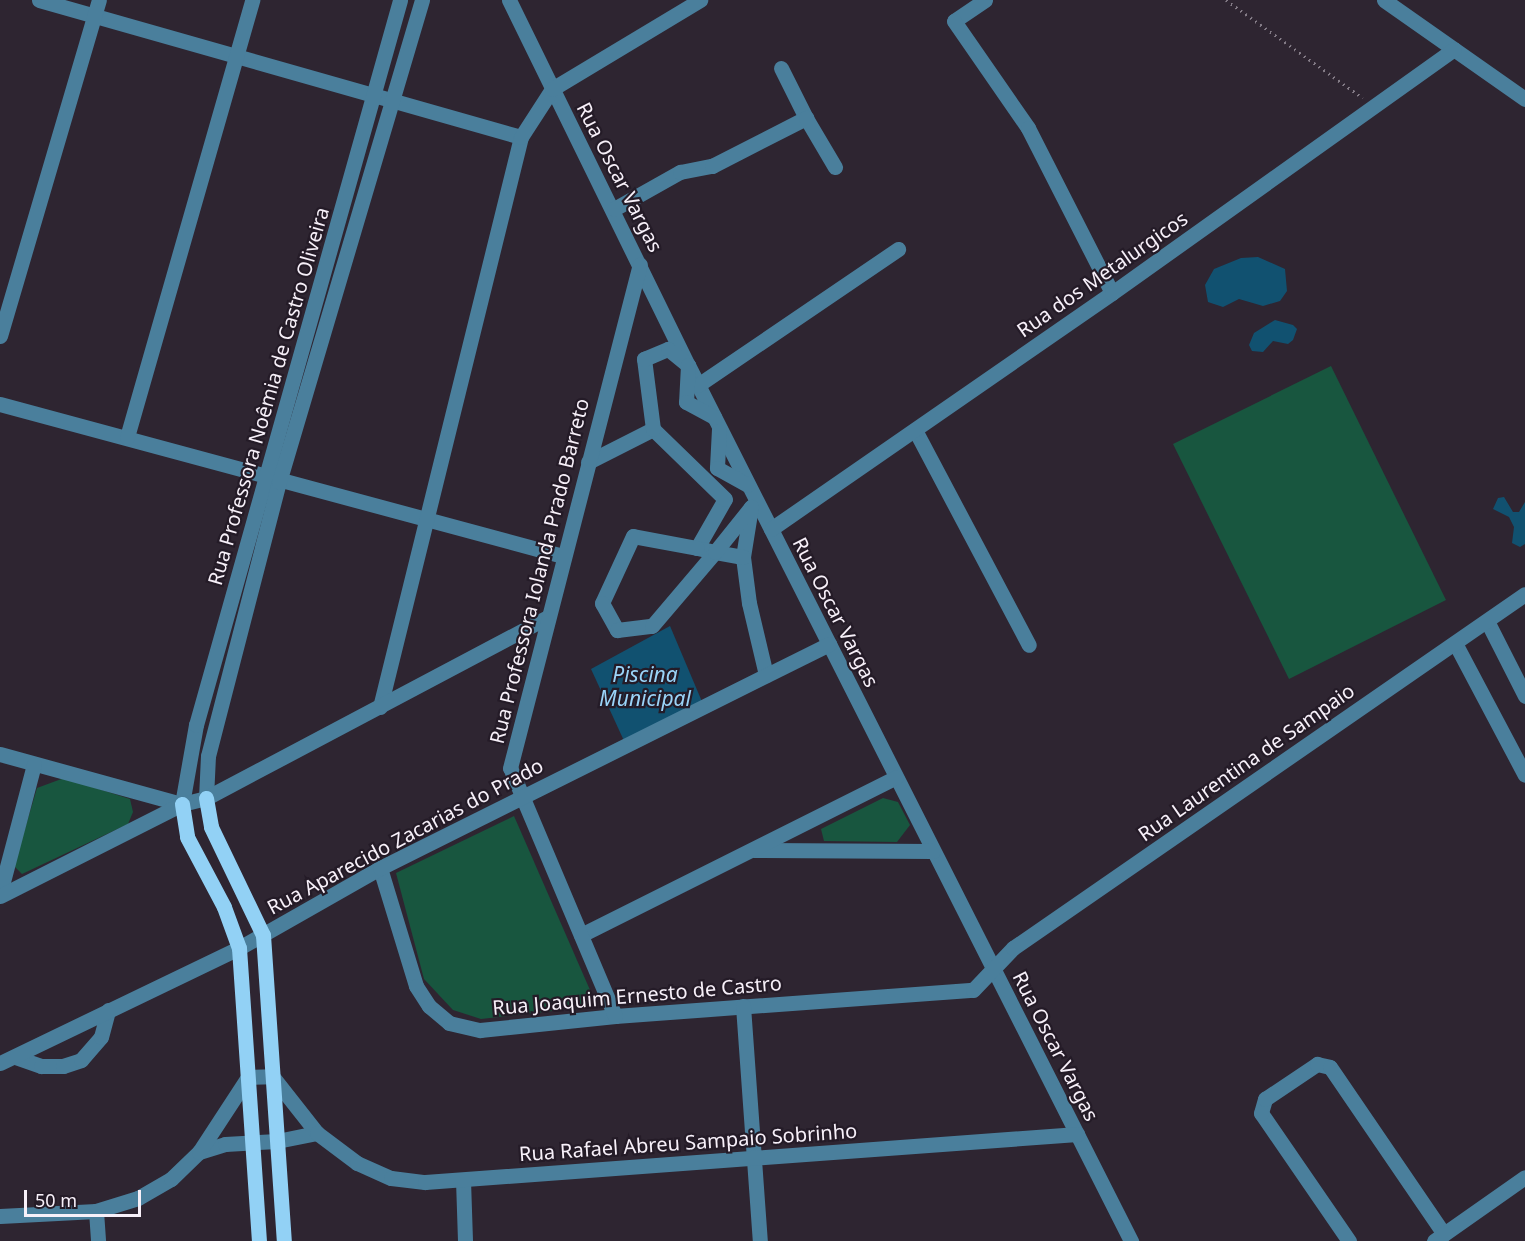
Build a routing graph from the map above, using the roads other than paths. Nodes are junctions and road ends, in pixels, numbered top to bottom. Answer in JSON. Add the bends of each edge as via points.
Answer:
{"nodes":[{"id":1,"x":39,"y":0,"type":"edge"},
{"id":2,"x":252,"y":0,"type":"edge"},
{"id":3,"x":400,"y":0,"type":"edge"},
{"id":4,"x":422,"y":0,"type":"edge"},
{"id":5,"x":509,"y":0,"type":"edge"},
{"id":6,"x":700,"y":0,"type":"edge"},
{"id":7,"x":985,"y":0,"type":"edge"},
{"id":8,"x":1384,"y":0,"type":"edge"},
{"id":9,"x":97,"y":7,"type":"edge"},
{"id":10,"x":1454,"y":49,"type":"junction"},
{"id":11,"x":236,"y":58,"type":"junction"},
{"id":12,"x":781,"y":68,"type":"dead end"},
{"id":13,"x":552,"y":89,"type":"junction"},
{"id":14,"x":374,"y":96,"type":"junction"},
{"id":15,"x":1525,"y":99,"type":"edge"},
{"id":16,"x":393,"y":102,"type":"junction"},
{"id":17,"x":806,"y":118,"type":"junction"},
{"id":18,"x":521,"y":137,"type":"junction"},
{"id":19,"x":835,"y":167,"type":"dead end"},
{"id":20,"x":614,"y":209,"type":"junction"},
{"id":21,"x":898,"y":249,"type":"dead end"},
{"id":22,"x":640,"y":264,"type":"junction"},
{"id":23,"x":1112,"y":293,"type":"junction"},
{"id":24,"x":0,"y":336,"type":"edge"},
{"id":25,"x":687,"y":365,"type":"junction"},
{"id":26,"x":698,"y":385,"type":"junction"},
{"id":27,"x":0,"y":404,"type":"edge"},
{"id":28,"x":716,"y":422,"type":"junction"},
{"id":29,"x":653,"y":429,"type":"junction"},
{"id":30,"x":915,"y":430,"type":"junction"},
{"id":31,"x":127,"y":437,"type":"junction"},
{"id":32,"x":588,"y":462,"type":"junction"},
{"id":33,"x":273,"y":480,"type":"junction"},
{"id":34,"x":751,"y":496,"type":"junction"},
{"id":35,"x":429,"y":521,"type":"junction"},
{"id":36,"x":771,"y":529,"type":"junction"},
{"id":37,"x":697,"y":548,"type":"junction"},
{"id":38,"x":715,"y":552,"type":"junction"},
{"id":39,"x":563,"y":556,"type":"junction"},
{"id":40,"x":743,"y":557,"type":"junction"},
{"id":41,"x":1525,"y":594,"type":"edge"},
{"id":42,"x":548,"y":617,"type":"junction"},
{"id":43,"x":1487,"y":621,"type":"junction"},
{"id":44,"x":1455,"y":643,"type":"junction"},
{"id":45,"x":829,"y":644,"type":"junction"},
{"id":46,"x":1029,"y":645,"type":"dead end"},
{"id":47,"x":766,"y":675,"type":"junction"},
{"id":48,"x":1525,"y":696,"type":"edge"},
{"id":49,"x":380,"y":707,"type":"junction"},
{"id":50,"x":0,"y":754,"type":"edge"},
{"id":51,"x":34,"y":764,"type":"junction"},
{"id":52,"x":1525,"y":775,"type":"edge"},
{"id":53,"x":896,"y":777,"type":"junction"},
{"id":54,"x":522,"y":797,"type":"junction"},
{"id":55,"x":206,"y":798,"type":"junction"},
{"id":56,"x":182,"y":804,"type":"junction"},
{"id":57,"x":751,"y":850,"type":"junction"},
{"id":58,"x":933,"y":851,"type":"junction"},
{"id":59,"x":380,"y":868,"type":"junction"},
{"id":60,"x":0,"y":895,"type":"edge"},
{"id":61,"x":263,"y":934,"type":"junction"},
{"id":62,"x":581,"y":935,"type":"junction"},
{"id":63,"x":238,"y":948,"type":"junction"},
{"id":64,"x":993,"y":969,"type":"junction"},
{"id":65,"x":743,"y":1006,"type":"junction"},
{"id":66,"x":108,"y":1010,"type":"junction"},
{"id":67,"x":615,"y":1016,"type":"junction"},
{"id":68,"x":15,"y":1057,"type":"junction"},
{"id":69,"x":0,"y":1064,"type":"edge"},
{"id":70,"x":272,"y":1076,"type":"junction"},
{"id":71,"x":248,"y":1077,"type":"junction"},
{"id":72,"x":317,"y":1133,"type":"junction"},
{"id":73,"x":1077,"y":1134,"type":"junction"},
{"id":74,"x":277,"y":1141,"type":"junction"},
{"id":75,"x":252,"y":1143,"type":"junction"},
{"id":76,"x":199,"y":1152,"type":"junction"},
{"id":77,"x":754,"y":1158,"type":"junction"},
{"id":78,"x":1525,"y":1177,"type":"edge"},
{"id":79,"x":463,"y":1180,"type":"junction"},
{"id":80,"x":96,"y":1211,"type":"junction"},
{"id":81,"x":0,"y":1216,"type":"edge"},
{"id":82,"x":1439,"y":1238,"type":"edge"},
{"id":83,"x":98,"y":1241,"type":"edge"},
{"id":84,"x":259,"y":1241,"type":"edge"},
{"id":85,"x":284,"y":1241,"type":"edge"},
{"id":86,"x":465,"y":1241,"type":"edge"},
{"id":87,"x":760,"y":1241,"type":"edge"},
{"id":88,"x":1131,"y":1241,"type":"edge"},
{"id":89,"x":1349,"y":1241,"type":"edge"}],
"edges":[{"from":1,"to":9,"type":"street"},
{"from":2,"to":11,"type":"street"},
{"from":3,"to":14,"type":"street","name":"Rua Professora Noêmia de Castro Oliveira"},
{"from":4,"to":16,"type":"street","name":"Rua Professora Noêmia de Castro Oliveira"},
{"from":5,"to":13,"type":"street","name":"Rua Oscar Vargas"},
{"from":6,"to":13,"type":"street"},
{"from":7,"to":23,"type":"street","via":[[954,21],[1028,128]]},
{"from":8,"to":10,"type":"street"},
{"from":9,"to":11,"type":"street"},
{"from":9,"to":24,"type":"street"},
{"from":10,"to":15,"type":"street"},
{"from":10,"to":23,"type":"street","name":"Rua dos Metalurgicos"},
{"from":11,"to":14,"type":"street"},
{"from":11,"to":31,"type":"street"},
{"from":12,"to":17,"type":"street"},
{"from":13,"to":18,"type":"street"},
{"from":13,"to":20,"type":"street","name":"Rua Oscar Vargas"},
{"from":14,"to":16,"type":"street"},
{"from":14,"to":33,"type":"street","name":"Rua Professora Noêmia de Castro Oliveira"},
{"from":16,"to":18,"type":"street"},
{"from":16,"to":33,"type":"street","name":"Rua Professora Noêmia de Castro Oliveira"},
{"from":17,"to":19,"type":"street"},
{"from":17,"to":20,"type":"street","via":[[712,166],[680,172]]},
{"from":18,"to":35,"type":"street"},
{"from":20,"to":22,"type":"street","name":"Rua Oscar Vargas"},
{"from":21,"to":26,"type":"street"},
{"from":22,"to":25,"type":"street","name":"Rua Oscar Vargas"},
{"from":22,"to":32,"type":"street","name":"Rua Professora Iolanda Prado Barreto"},
{"from":23,"to":30,"type":"street","name":"Rua dos Metalurgicos"},
{"from":25,"to":26,"type":"street","name":"Rua Oscar Vargas"},
{"from":25,"to":28,"type":"street","via":[[686,402]]},
{"from":25,"to":29,"type":"street","via":[[668,349],[644,359]]},
{"from":26,"to":28,"type":"street","name":"Rua Oscar Vargas"},
{"from":27,"to":31,"type":"street"},
{"from":28,"to":34,"type":"street","name":"Rua Oscar Vargas"},
{"from":29,"to":32,"type":"street"},
{"from":29,"to":37,"type":"street","via":[[725,499]]},
{"from":30,"to":36,"type":"street","name":"Rua dos Metalurgicos"},
{"from":30,"to":46,"type":"street"},
{"from":31,"to":33,"type":"street"},
{"from":32,"to":39,"type":"street","name":"Rua Professora Iolanda Prado Barreto"},
{"from":33,"to":35,"type":"street"},
{"from":33,"to":55,"type":"street","name":"Rua Professora Noêmia de Castro Oliveira","via":[[208,756]]},
{"from":33,"to":56,"type":"street","name":"Rua Professora Noêmia de Castro Oliveira","via":[[196,724]]},
{"from":34,"to":36,"type":"street","name":"Rua Oscar Vargas"},
{"from":34,"to":38,"type":"street"},
{"from":34,"to":40,"type":"street"},
{"from":35,"to":39,"type":"street"},
{"from":35,"to":49,"type":"street"},
{"from":36,"to":45,"type":"street","name":"Rua Oscar Vargas"},
{"from":37,"to":38,"type":"street"},
{"from":37,"to":38,"type":"street","via":[[633,536],[602,603],[617,630],[652,626]]},
{"from":38,"to":40,"type":"street"},
{"from":39,"to":42,"type":"street","name":"Rua Professora Iolanda Prado Barreto"},
{"from":40,"to":47,"type":"street"},
{"from":41,"to":43,"type":"street","name":"Rua Laurentina de Sampaio"},
{"from":42,"to":49,"type":"street"},
{"from":42,"to":54,"type":"street","name":"Rua Professora Iolanda Prado Barreto","via":[[510,768]]},
{"from":43,"to":44,"type":"street","name":"Rua Laurentina de Sampaio"},
{"from":43,"to":48,"type":"street"},
{"from":44,"to":52,"type":"street"},
{"from":44,"to":64,"type":"street","name":"Rua Laurentina de Sampaio","via":[[1023,941]]},
{"from":45,"to":47,"type":"street","name":"Rua Aparecido Zacarias do Prado"},
{"from":45,"to":53,"type":"street","name":"Rua Oscar Vargas"},
{"from":47,"to":54,"type":"street","name":"Rua Aparecido Zacarias do Prado"},
{"from":49,"to":55,"type":"street"},
{"from":50,"to":51,"type":"street"},
{"from":51,"to":56,"type":"street"},
{"from":51,"to":60,"type":"street"},
{"from":53,"to":57,"type":"street"},
{"from":53,"to":58,"type":"street","name":"Rua Oscar Vargas"},
{"from":54,"to":59,"type":"street","name":"Rua Aparecido Zacarias do Prado"},
{"from":54,"to":62,"type":"street","name":"Rua Professora Iolanda Prado Barreto"},
{"from":55,"to":56,"type":"street"},
{"from":55,"to":61,"type":"main road","via":[[211,827]]},
{"from":56,"to":60,"type":"street"},
{"from":56,"to":63,"type":"main road","via":[[187,837],[224,907]]},
{"from":57,"to":58,"type":"street"},
{"from":57,"to":62,"type":"street"},
{"from":58,"to":64,"type":"street","name":"Rua Oscar Vargas"},
{"from":59,"to":61,"type":"street","name":"Rua Aparecido Zacarias do Prado"},
{"from":59,"to":67,"type":"street","name":"Rua Joaquim Ernesto de Castro","via":[[416,986],[429,1006],[449,1023],[480,1030]]},
{"from":61,"to":63,"type":"street","name":"Rua Aparecido Zacarias do Prado"},
{"from":61,"to":70,"type":"main road"},
{"from":62,"to":67,"type":"street","name":"Rua Professora Iolanda Prado Barreto"},
{"from":63,"to":66,"type":"street","name":"Rua Aparecido Zacarias do Prado"},
{"from":63,"to":71,"type":"main road"},
{"from":64,"to":65,"type":"street","name":"Rua Joaquim Ernesto de Castro","via":[[973,990]]},
{"from":64,"to":73,"type":"street","name":"Rua Oscar Vargas"},
{"from":65,"to":67,"type":"street","name":"Rua Joaquim Ernesto de Castro"},
{"from":65,"to":77,"type":"street"},
{"from":66,"to":68,"type":"street","name":"Rua Aparecido Zacarias do Prado"},
{"from":66,"to":68,"type":"street","via":[[101,1037],[81,1060],[63,1066],[41,1066]]},
{"from":68,"to":69,"type":"street","name":"Rua Aparecido Zacarias do Prado"},
{"from":70,"to":71,"type":"street"},
{"from":70,"to":72,"type":"street","name":"Rua Rafael Abreu Sampaio Sobrinho"},
{"from":70,"to":74,"type":"main road"},
{"from":71,"to":75,"type":"main road"},
{"from":71,"to":76,"type":"street"},
{"from":72,"to":74,"type":"street"},
{"from":72,"to":79,"type":"street","name":"Rua Rafael Abreu Sampaio Sobrinho","via":[[357,1163],[391,1178],[424,1182]]},
{"from":73,"to":77,"type":"street","name":"Rua Rafael Abreu Sampaio Sobrinho"},
{"from":73,"to":88,"type":"street","name":"Rua Oscar Vargas"},
{"from":74,"to":75,"type":"street"},
{"from":74,"to":85,"type":"main road"},
{"from":75,"to":76,"type":"street","via":[[225,1144]]},
{"from":75,"to":84,"type":"main road"},
{"from":76,"to":80,"type":"street","via":[[171,1179],[138,1198]]},
{"from":77,"to":79,"type":"street","name":"Rua Rafael Abreu Sampaio Sobrinho"},
{"from":77,"to":87,"type":"street"},
{"from":78,"to":82,"type":"street"},
{"from":79,"to":86,"type":"street"},
{"from":80,"to":81,"type":"street"},
{"from":80,"to":83,"type":"street"},
{"from":82,"to":89,"type":"street","via":[[1330,1067],[1317,1064],[1265,1099],[1262,1113]]}]}
